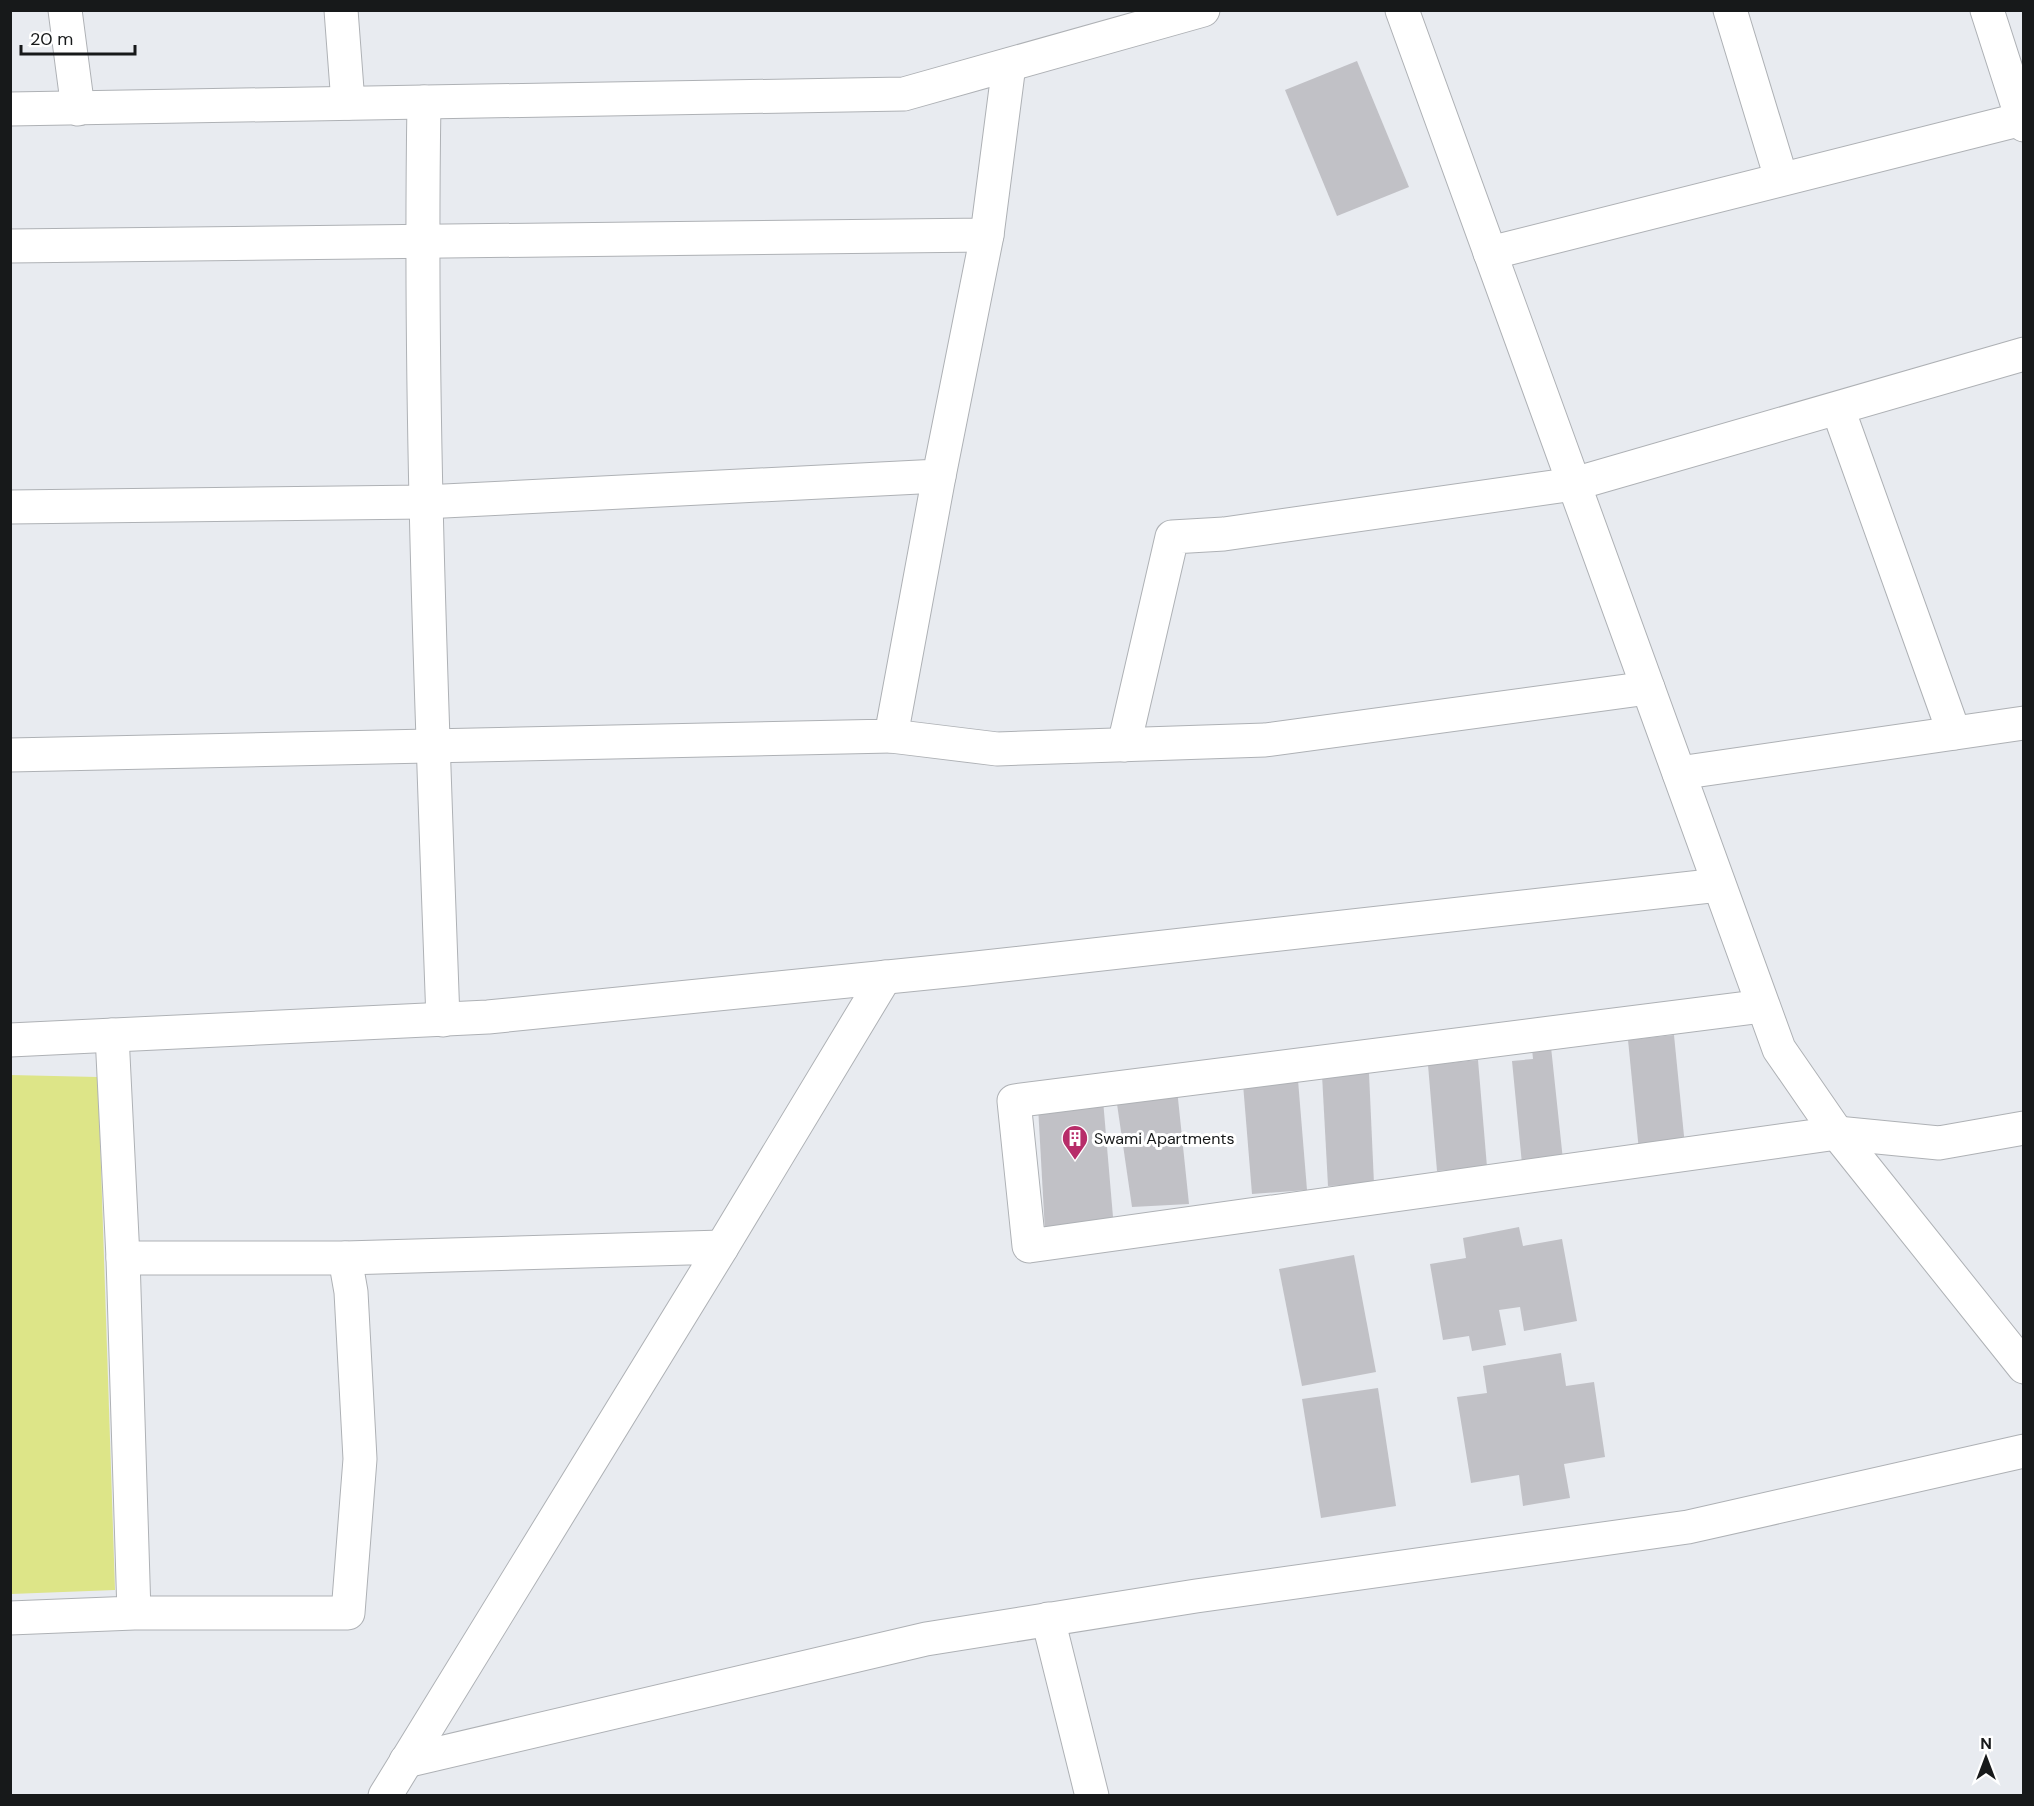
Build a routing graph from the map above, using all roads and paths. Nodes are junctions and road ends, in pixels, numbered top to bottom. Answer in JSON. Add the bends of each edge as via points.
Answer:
{"nodes":[{"id":1,"x":65,"y":10,"type":"edge"},
{"id":2,"x":341,"y":10,"type":"edge"},
{"id":3,"x":1203,"y":10,"type":"edge"},
{"id":4,"x":1402,"y":10,"type":"edge"},
{"id":5,"x":1730,"y":10,"type":"edge"},
{"id":6,"x":1988,"y":10,"type":"edge"},
{"id":7,"x":1168,"y":15,"type":"edge"},
{"id":8,"x":1009,"y":65,"type":"junction"},
{"id":9,"x":424,"y":102,"type":"junction"},
{"id":10,"x":348,"y":104,"type":"junction"},
{"id":11,"x":10,"y":109,"type":"edge"},
{"id":12,"x":78,"y":109,"type":"junction"},
{"id":13,"x":2023,"y":122,"type":"edge"},
{"id":14,"x":1781,"y":178,"type":"junction"},
{"id":15,"x":987,"y":235,"type":"junction"},
{"id":16,"x":422,"y":242,"type":"junction"},
{"id":17,"x":10,"y":246,"type":"edge"},
{"id":18,"x":1490,"y":253,"type":"junction"},
{"id":19,"x":2024,"y":354,"type":"edge"},
{"id":20,"x":1839,"y":410,"type":"junction"},
{"id":21,"x":939,"y":476,"type":"junction"},
{"id":22,"x":1574,"y":484,"type":"junction"},
{"id":23,"x":424,"y":502,"type":"junction"},
{"id":24,"x":10,"y":507,"type":"edge"},
{"id":25,"x":1648,"y":688,"type":"junction"},
{"id":26,"x":2024,"y":723,"type":"edge"},
{"id":27,"x":1954,"y":733,"type":"junction"},
{"id":28,"x":891,"y":736,"type":"junction"},
{"id":29,"x":1124,"y":745,"type":"junction"},
{"id":30,"x":434,"y":747,"type":"junction"},
{"id":31,"x":10,"y":755,"type":"edge"},
{"id":32,"x":1678,"y":772,"type":"junction"},
{"id":33,"x":1719,"y":885,"type":"junction"},
{"id":34,"x":885,"y":977,"type":"junction"},
{"id":35,"x":1763,"y":1006,"type":"junction"},
{"id":36,"x":443,"y":1020,"type":"junction"},
{"id":37,"x":112,"y":1035,"type":"junction"},
{"id":38,"x":10,"y":1040,"type":"edge"},
{"id":39,"x":2024,"y":1128,"type":"edge"},
{"id":40,"x":1837,"y":1133,"type":"junction"},
{"id":41,"x":722,"y":1247,"type":"junction"},
{"id":42,"x":123,"y":1258,"type":"junction"},
{"id":43,"x":345,"y":1258,"type":"junction"},
{"id":44,"x":2024,"y":1367,"type":"edge"},
{"id":45,"x":2024,"y":1450,"type":"edge"},
{"id":46,"x":134,"y":1613,"type":"junction"},
{"id":47,"x":10,"y":1618,"type":"edge"},
{"id":48,"x":1048,"y":1619,"type":"junction"},
{"id":49,"x":406,"y":1761,"type":"junction"},
{"id":50,"x":385,"y":1796,"type":"edge"},
{"id":51,"x":1092,"y":1796,"type":"edge"}],
"edges":[{"from":1,"to":12,"type":"street"},
{"from":2,"to":10,"type":"street"},
{"from":3,"to":7,"type":"street"},
{"from":4,"to":18,"type":"street"},
{"from":5,"to":14,"type":"street"},
{"from":6,"to":13,"type":"street"},
{"from":7,"to":8,"type":"street"},
{"from":8,"to":9,"type":"street","via":[[904,94]]},
{"from":8,"to":15,"type":"street"},
{"from":9,"to":10,"type":"street"},
{"from":9,"to":16,"type":"street"},
{"from":10,"to":12,"type":"street"},
{"from":11,"to":12,"type":"street"},
{"from":13,"to":14,"type":"street"},
{"from":14,"to":18,"type":"street"},
{"from":15,"to":16,"type":"street"},
{"from":15,"to":21,"type":"street"},
{"from":16,"to":17,"type":"street"},
{"from":16,"to":23,"type":"street"},
{"from":18,"to":22,"type":"street"},
{"from":19,"to":20,"type":"street"},
{"from":20,"to":22,"type":"street"},
{"from":20,"to":27,"type":"street"},
{"from":21,"to":23,"type":"street"},
{"from":21,"to":28,"type":"street"},
{"from":22,"to":25,"type":"street"},
{"from":22,"to":29,"type":"street","via":[[1224,534],[1172,537]]},
{"from":23,"to":24,"type":"street"},
{"from":23,"to":30,"type":"street"},
{"from":25,"to":29,"type":"street","via":[[1265,740]]},
{"from":25,"to":32,"type":"street"},
{"from":26,"to":27,"type":"street"},
{"from":27,"to":32,"type":"street"},
{"from":28,"to":29,"type":"street","via":[[996,749]]},
{"from":28,"to":30,"type":"street"},
{"from":30,"to":31,"type":"street"},
{"from":30,"to":36,"type":"street"},
{"from":32,"to":33,"type":"street"},
{"from":33,"to":34,"type":"street"},
{"from":33,"to":35,"type":"street"},
{"from":34,"to":36,"type":"street"},
{"from":34,"to":41,"type":"street"},
{"from":35,"to":40,"type":"street","via":[[1779,1049]]},
{"from":35,"to":40,"type":"street","via":[[1014,1101],[1029,1246]]},
{"from":36,"to":37,"type":"street"},
{"from":37,"to":38,"type":"street"},
{"from":37,"to":42,"type":"street"},
{"from":39,"to":40,"type":"street","via":[[1939,1143]]},
{"from":40,"to":44,"type":"street"},
{"from":41,"to":43,"type":"street"},
{"from":41,"to":49,"type":"street"},
{"from":42,"to":43,"type":"street"},
{"from":42,"to":46,"type":"street"},
{"from":43,"to":46,"type":"street","via":[[351,1292],[360,1459],[348,1613]]},
{"from":45,"to":48,"type":"street","via":[[1688,1527]]},
{"from":46,"to":47,"type":"street"},
{"from":48,"to":49,"type":"street","via":[[926,1639]]},
{"from":48,"to":51,"type":"street"},
{"from":49,"to":50,"type":"street"}]}
